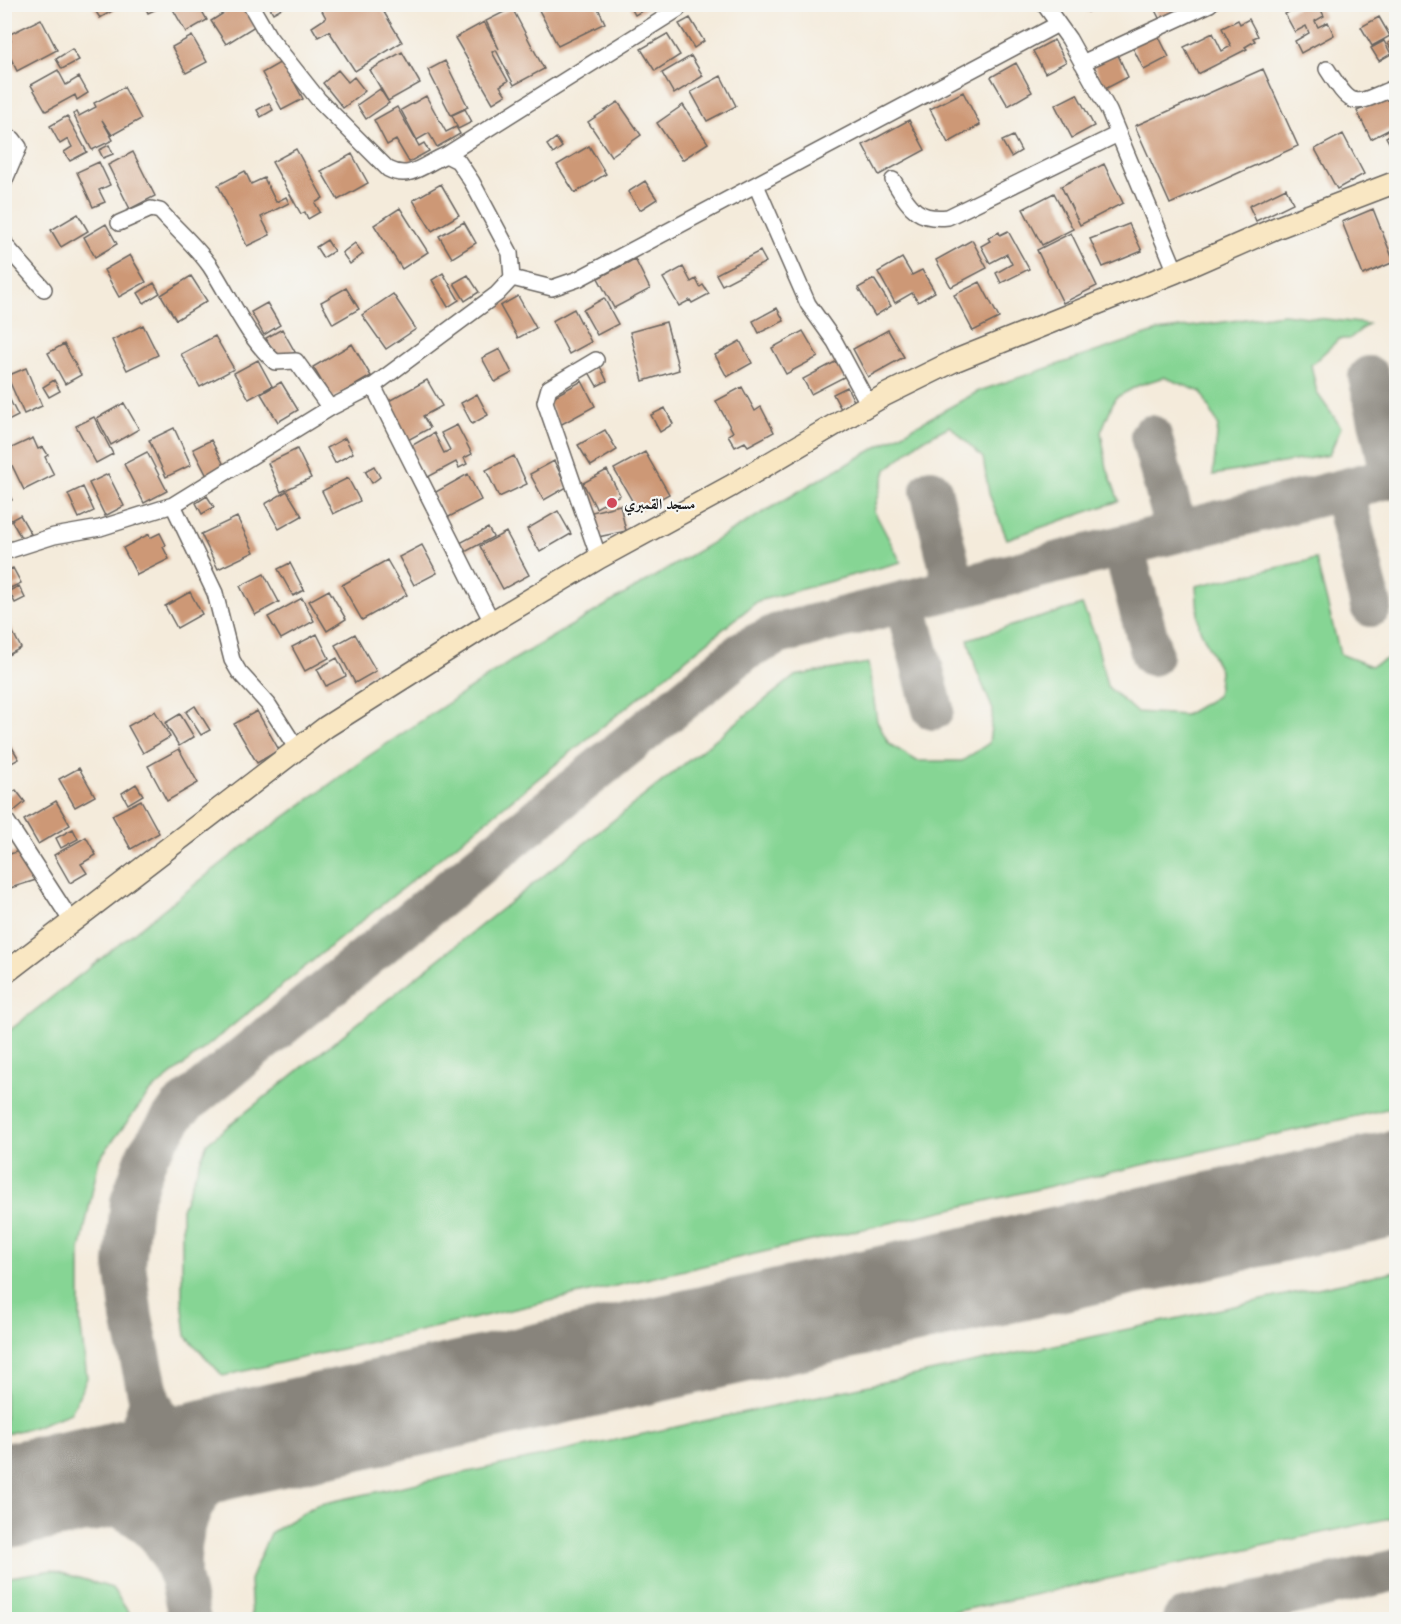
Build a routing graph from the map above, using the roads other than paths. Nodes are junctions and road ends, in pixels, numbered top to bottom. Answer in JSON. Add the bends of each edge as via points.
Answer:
{"nodes":[{"id":1,"x":250,"y":4,"type":"edge"},
{"id":2,"x":681,"y":4,"type":"edge"},
{"id":3,"x":1044,"y":4,"type":"edge"},
{"id":4,"x":1210,"y":4,"type":"edge"},
{"id":5,"x":1058,"y":24,"type":"junction"},
{"id":6,"x":1082,"y":63,"type":"junction"},
{"id":7,"x":1327,"y":69,"type":"dead end"},
{"id":8,"x":1396,"y":87,"type":"edge"},
{"id":9,"x":1118,"y":134,"type":"junction"},
{"id":10,"x":4,"y":139,"type":"edge"},
{"id":11,"x":446,"y":155,"type":"junction"},
{"id":12,"x":893,"y":180,"type":"dead end"},
{"id":13,"x":4,"y":182,"type":"edge"},
{"id":14,"x":1396,"y":182,"type":"edge"},
{"id":15,"x":756,"y":185,"type":"junction"},
{"id":16,"x":118,"y":223,"type":"dead end"},
{"id":17,"x":4,"y":241,"type":"edge"},
{"id":18,"x":1176,"y":272,"type":"junction"},
{"id":19,"x":512,"y":278,"type":"junction"},
{"id":20,"x":44,"y":289,"type":"dead end"},
{"id":21,"x":596,"y":360,"type":"dead end"},
{"id":22,"x":373,"y":386,"type":"junction"},
{"id":23,"x":869,"y":405,"type":"junction"},
{"id":24,"x":330,"y":408,"type":"junction"},
{"id":25,"x":173,"y":505,"type":"junction"},
{"id":26,"x":4,"y":552,"type":"edge"},
{"id":27,"x":599,"y":558,"type":"junction"},
{"id":28,"x":492,"y":622,"type":"junction"},
{"id":29,"x":297,"y":749,"type":"junction"},
{"id":30,"x":4,"y":817,"type":"edge"},
{"id":31,"x":72,"y":922,"type":"junction"},
{"id":32,"x":4,"y":974,"type":"edge"}],
"edges":[{"from":1,"to":11,"type":"street","via":[[269,37],[318,99],[388,169],[408,174]]},
{"from":2,"to":11,"type":"street"},
{"from":3,"to":5,"type":"street"},
{"from":4,"to":6,"type":"street"},
{"from":5,"to":6,"type":"street"},
{"from":5,"to":15,"type":"street"},
{"from":6,"to":9,"type":"street"},
{"from":7,"to":8,"type":"street","via":[[1343,94],[1356,102]]},
{"from":9,"to":12,"type":"street","via":[[948,217],[923,217]]},
{"from":9,"to":18,"type":"street"},
{"from":10,"to":13,"type":"street","via":[[13,139],[19,147]]},
{"from":11,"to":19,"type":"street","via":[[458,161],[478,192],[510,254]]},
{"from":14,"to":18,"type":"main road"},
{"from":15,"to":19,"type":"street","via":[[578,279],[552,288]]},
{"from":15,"to":23,"type":"street","via":[[808,304],[836,342]]},
{"from":16,"to":24,"type":"street","via":[[152,209],[159,211],[209,265],[266,354],[275,362],[296,361]]},
{"from":17,"to":20,"type":"street"},
{"from":18,"to":23,"type":"main road","via":[[954,361]]},
{"from":19,"to":22,"type":"street","via":[[497,294]]},
{"from":21,"to":27,"type":"street","via":[[549,388],[545,402]]},
{"from":22,"to":24,"type":"street"},
{"from":22,"to":28,"type":"street"},
{"from":23,"to":27,"type":"main road"},
{"from":24,"to":25,"type":"street"},
{"from":25,"to":26,"type":"street"},
{"from":25,"to":29,"type":"street","via":[[215,593],[232,660]]},
{"from":27,"to":28,"type":"main road"},
{"from":28,"to":29,"type":"main road"},
{"from":29,"to":31,"type":"main road"},
{"from":30,"to":31,"type":"street"},
{"from":31,"to":32,"type":"main road"}]}
